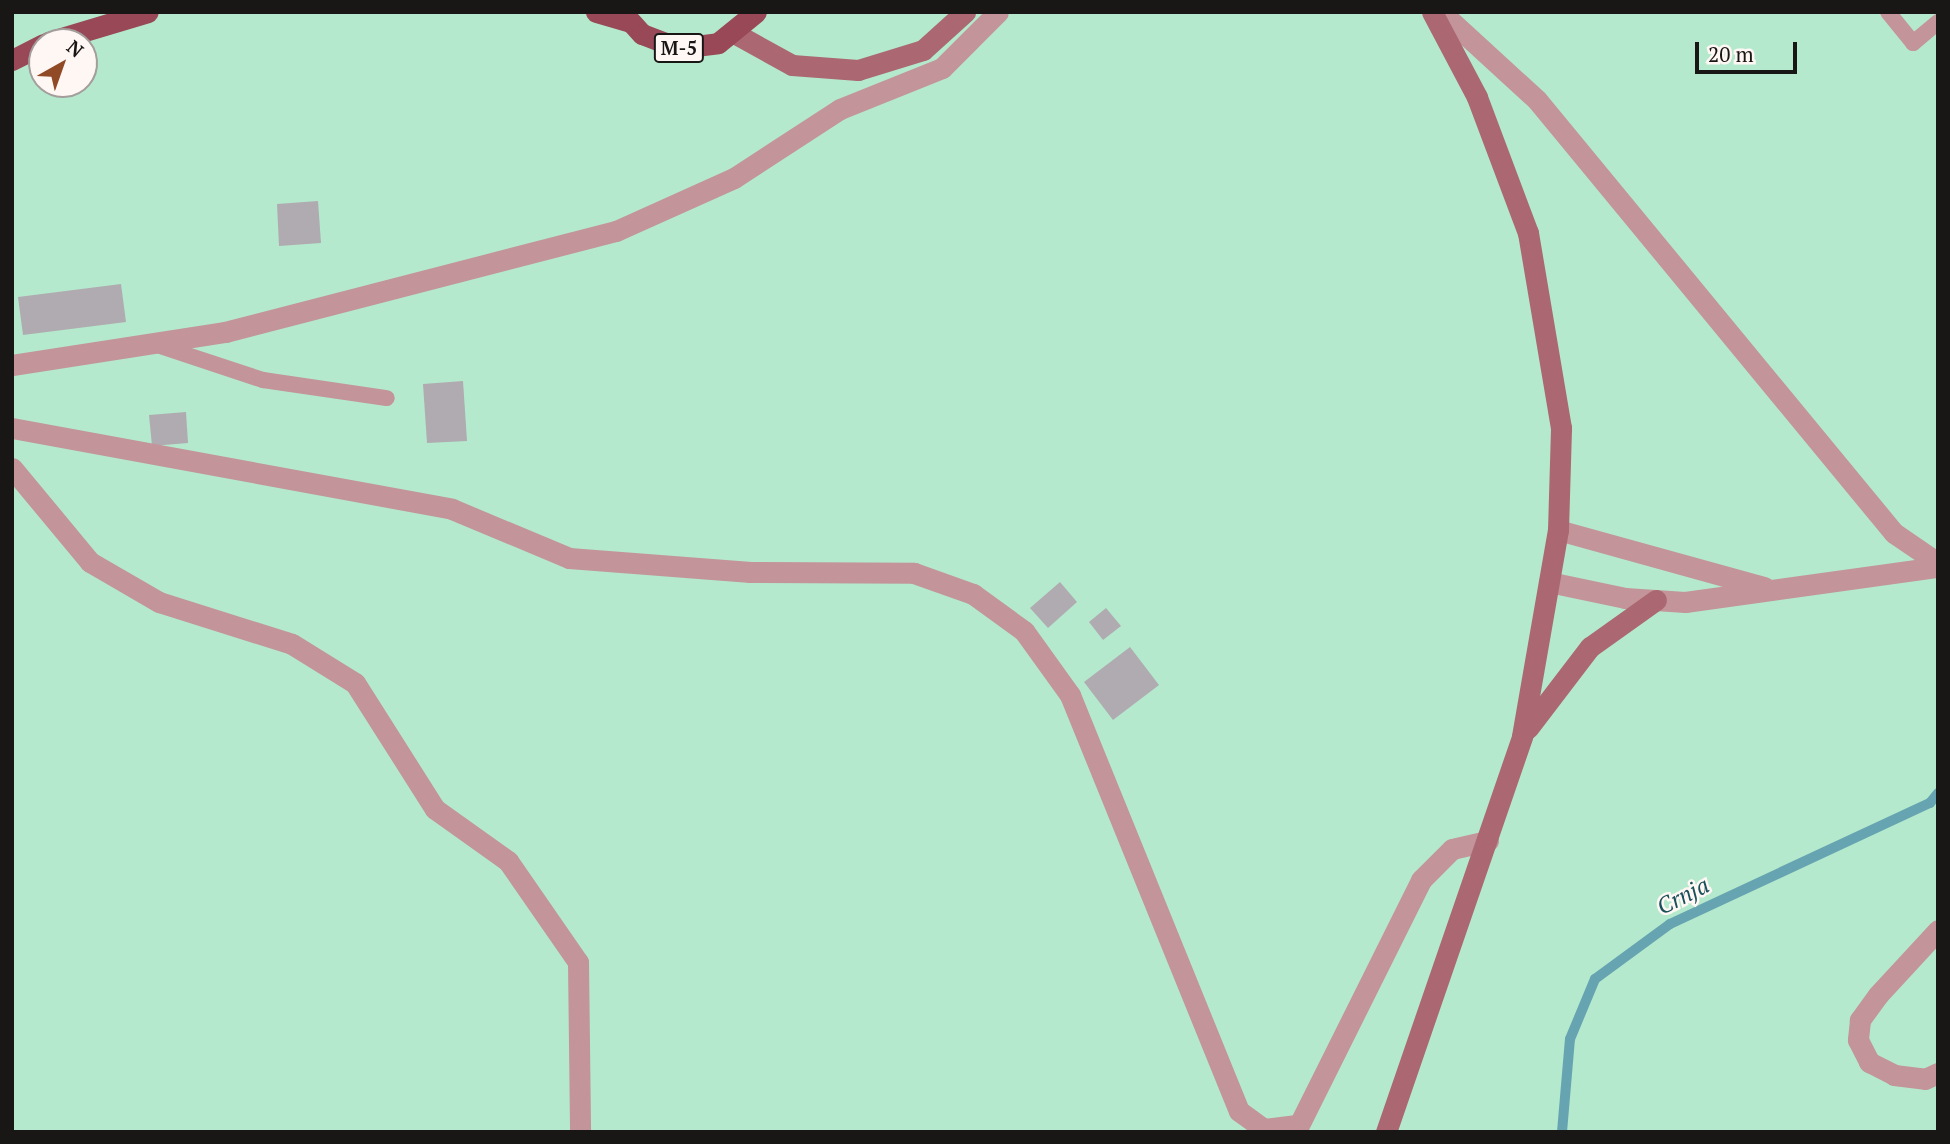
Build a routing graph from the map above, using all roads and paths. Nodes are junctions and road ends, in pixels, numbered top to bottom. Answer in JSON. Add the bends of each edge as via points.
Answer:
{"nodes":[{"id":1,"x":148,"y":12,"type":"edge"},
{"id":2,"x":596,"y":12,"type":"edge"},
{"id":3,"x":756,"y":12,"type":"edge"},
{"id":4,"x":965,"y":12,"type":"edge"},
{"id":5,"x":998,"y":12,"type":"edge"},
{"id":6,"x":1432,"y":12,"type":"edge"},
{"id":7,"x":1441,"y":12,"type":"edge"},
{"id":8,"x":1888,"y":12,"type":"edge"},
{"id":9,"x":625,"y":16,"type":"edge"},
{"id":10,"x":1938,"y":22,"type":"edge"},
{"id":11,"x":95,"y":28,"type":"edge"},
{"id":12,"x":736,"y":34,"type":"junction"},
{"id":13,"x":28,"y":52,"type":"edge"},
{"id":14,"x":12,"y":60,"type":"edge"},
{"id":15,"x":157,"y":345,"type":"junction"},
{"id":16,"x":12,"y":365,"type":"edge"},
{"id":17,"x":387,"y":398,"type":"dead end"},
{"id":18,"x":12,"y":428,"type":"edge"},
{"id":19,"x":12,"y":468,"type":"edge"},
{"id":20,"x":1558,"y":530,"type":"junction"},
{"id":21,"x":1938,"y":565,"type":"edge"},
{"id":22,"x":1549,"y":582,"type":"junction"},
{"id":23,"x":1773,"y":590,"type":"junction"},
{"id":24,"x":1656,"y":600,"type":"junction"},
{"id":25,"x":1522,"y":736,"type":"junction"},
{"id":26,"x":1488,"y":841,"type":"junction"},
{"id":27,"x":1938,"y":930,"type":"edge"},
{"id":28,"x":1938,"y":1073,"type":"edge"},
{"id":29,"x":580,"y":1132,"type":"edge"},
{"id":30,"x":1386,"y":1132,"type":"edge"}],
"edges":[{"from":1,"to":11,"type":"main road"},
{"from":2,"to":9,"type":"main road","number":"M-5"},
{"from":3,"to":12,"type":"main road","number":"M-5"},
{"from":4,"to":12,"type":"main road","via":[[923,50],[858,70],[772,59]]},
{"from":5,"to":15,"type":"street","via":[[942,68],[840,108],[734,178],[616,231]]},
{"from":6,"to":20,"type":"main road","via":[[1477,97],[1528,233],[1561,428]]},
{"from":7,"to":21,"type":"street","via":[[1537,100],[1894,533]]},
{"from":8,"to":10,"type":"lane","via":[[1913,43]]},
{"from":9,"to":12,"type":"main road","number":"M-5","via":[[679,48],[718,43]]},
{"from":13,"to":14,"type":"main road"},
{"from":15,"to":16,"type":"street"},
{"from":15,"to":17,"type":"lane","via":[[263,380]]},
{"from":18,"to":26,"type":"street","via":[[452,509],[569,558],[750,572],[914,573],[974,594],[1024,631],[1070,695],[1239,1111],[1264,1129],[1299,1125],[1422,880],[1452,849]]},
{"from":19,"to":29,"type":"street","via":[[90,562],[159,602],[292,643],[355,683],[435,809],[508,860],[578,962]]},
{"from":20,"to":22,"type":"main road"},
{"from":20,"to":23,"type":"street"},
{"from":21,"to":23,"type":"street"},
{"from":22,"to":24,"type":"street"},
{"from":22,"to":25,"type":"main road"},
{"from":23,"to":24,"type":"street"},
{"from":24,"to":25,"type":"main road","via":[[1590,647]]},
{"from":25,"to":26,"type":"main road"},
{"from":26,"to":30,"type":"main road"},
{"from":27,"to":28,"type":"street","via":[[1878,995],[1860,1020],[1857,1040],[1869,1062],[1894,1075],[1925,1079]]}]}
